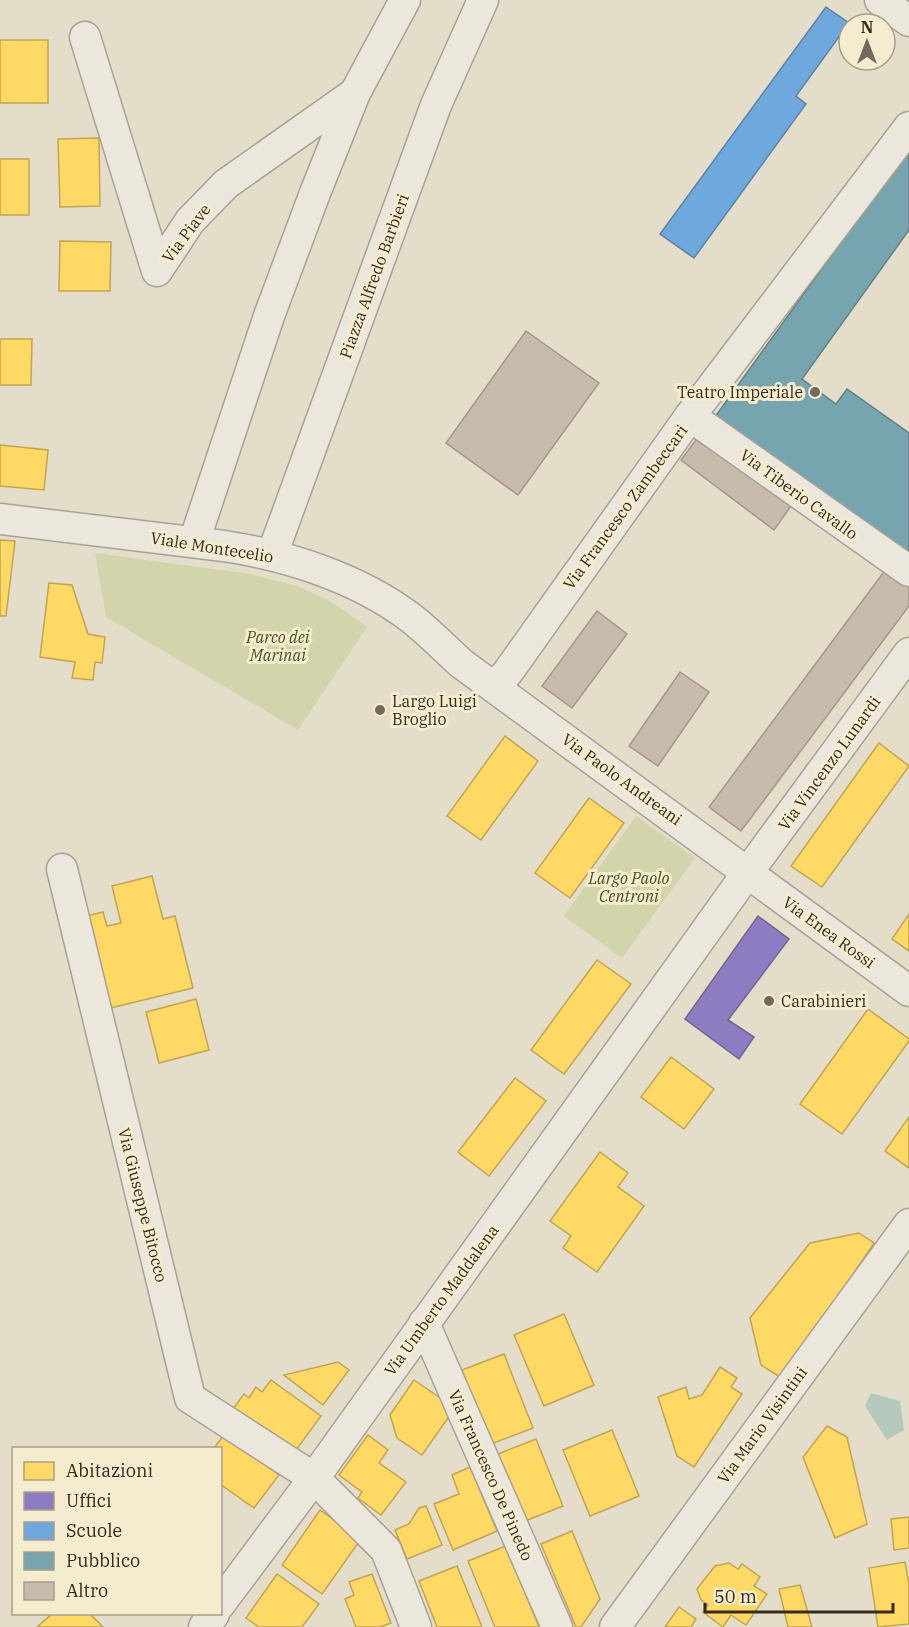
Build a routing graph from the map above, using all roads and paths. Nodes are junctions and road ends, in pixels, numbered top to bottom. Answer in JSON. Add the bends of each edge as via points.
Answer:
{"nodes":[{"id":1,"x":405,"y":0,"type":"edge"},
{"id":2,"x":483,"y":0,"type":"edge"},
{"id":3,"x":880,"y":0,"type":"edge"},
{"id":4,"x":909,"y":21,"type":"edge"},
{"id":5,"x":85,"y":37,"type":"dead end"},
{"id":6,"x":355,"y":93,"type":"junction"},
{"id":7,"x":909,"y":127,"type":"edge"},
{"id":8,"x":690,"y":416,"type":"junction"},
{"id":9,"x":0,"y":519,"type":"edge"},
{"id":10,"x":194,"y":542,"type":"junction"},
{"id":11,"x":272,"y":555,"type":"junction"},
{"id":12,"x":909,"y":572,"type":"edge"},
{"id":13,"x":909,"y":653,"type":"edge"},
{"id":14,"x":495,"y":687,"type":"junction"},
{"id":15,"x":62,"y":869,"type":"dead end"},
{"id":16,"x":748,"y":872,"type":"junction"},
{"id":17,"x":909,"y":991,"type":"edge"},
{"id":18,"x":909,"y":1224,"type":"edge"},
{"id":19,"x":424,"y":1323,"type":"junction"},
{"id":20,"x":314,"y":1478,"type":"junction"},
{"id":21,"x":222,"y":1601,"type":"edge"},
{"id":22,"x":213,"y":1615,"type":"edge"},
{"id":23,"x":204,"y":1627,"type":"edge"},
{"id":24,"x":416,"y":1627,"type":"edge"},
{"id":25,"x":557,"y":1627,"type":"edge"},
{"id":26,"x":615,"y":1627,"type":"edge"}],
"edges":[{"from":1,"to":6,"type":"street"},
{"from":2,"to":11,"type":"street","name":"Piazza Alfredo Barbieri","via":[[436,105]]},
{"from":3,"to":4,"type":"street"},
{"from":5,"to":6,"type":"street","name":"Via Piave","via":[[157,272],[190,221],[226,184]]},
{"from":6,"to":10,"type":"street","via":[[269,316]]},
{"from":7,"to":8,"type":"street","name":"Via Francesco Zambeccari"},
{"from":8,"to":12,"type":"street","name":"Via Tiberio Cavallo"},
{"from":8,"to":14,"type":"street","name":"Via Francesco Zambeccari"},
{"from":9,"to":10,"type":"street","name":"Viale Montecelio"},
{"from":10,"to":11,"type":"street","name":"Viale Montecelio"},
{"from":11,"to":14,"type":"street","name":"Viale Montecelio","via":[[340,579],[396,609]]},
{"from":13,"to":16,"type":"street","name":"Via Vincenzo Lunardi"},
{"from":14,"to":16,"type":"street","name":"Via Paolo Andreani"},
{"from":15,"to":20,"type":"street","name":"Via Giuseppe Bitocco","via":[[190,1398]]},
{"from":16,"to":17,"type":"street","name":"Via Enea Rossi"},
{"from":16,"to":19,"type":"street","name":"Via Umberto Maddalena"},
{"from":18,"to":26,"type":"street","name":"Via Mario Visintini"},
{"from":19,"to":20,"type":"street","name":"Via Umberto Maddalena"},
{"from":19,"to":25,"type":"street","name":"Via Francesco De Pinedo"},
{"from":20,"to":21,"type":"street","name":"Via Umberto Maddalena"},
{"from":20,"to":24,"type":"street","name":"Via Giuseppe Bitocco","via":[[386,1550]]},
{"from":22,"to":23,"type":"street"}]}
